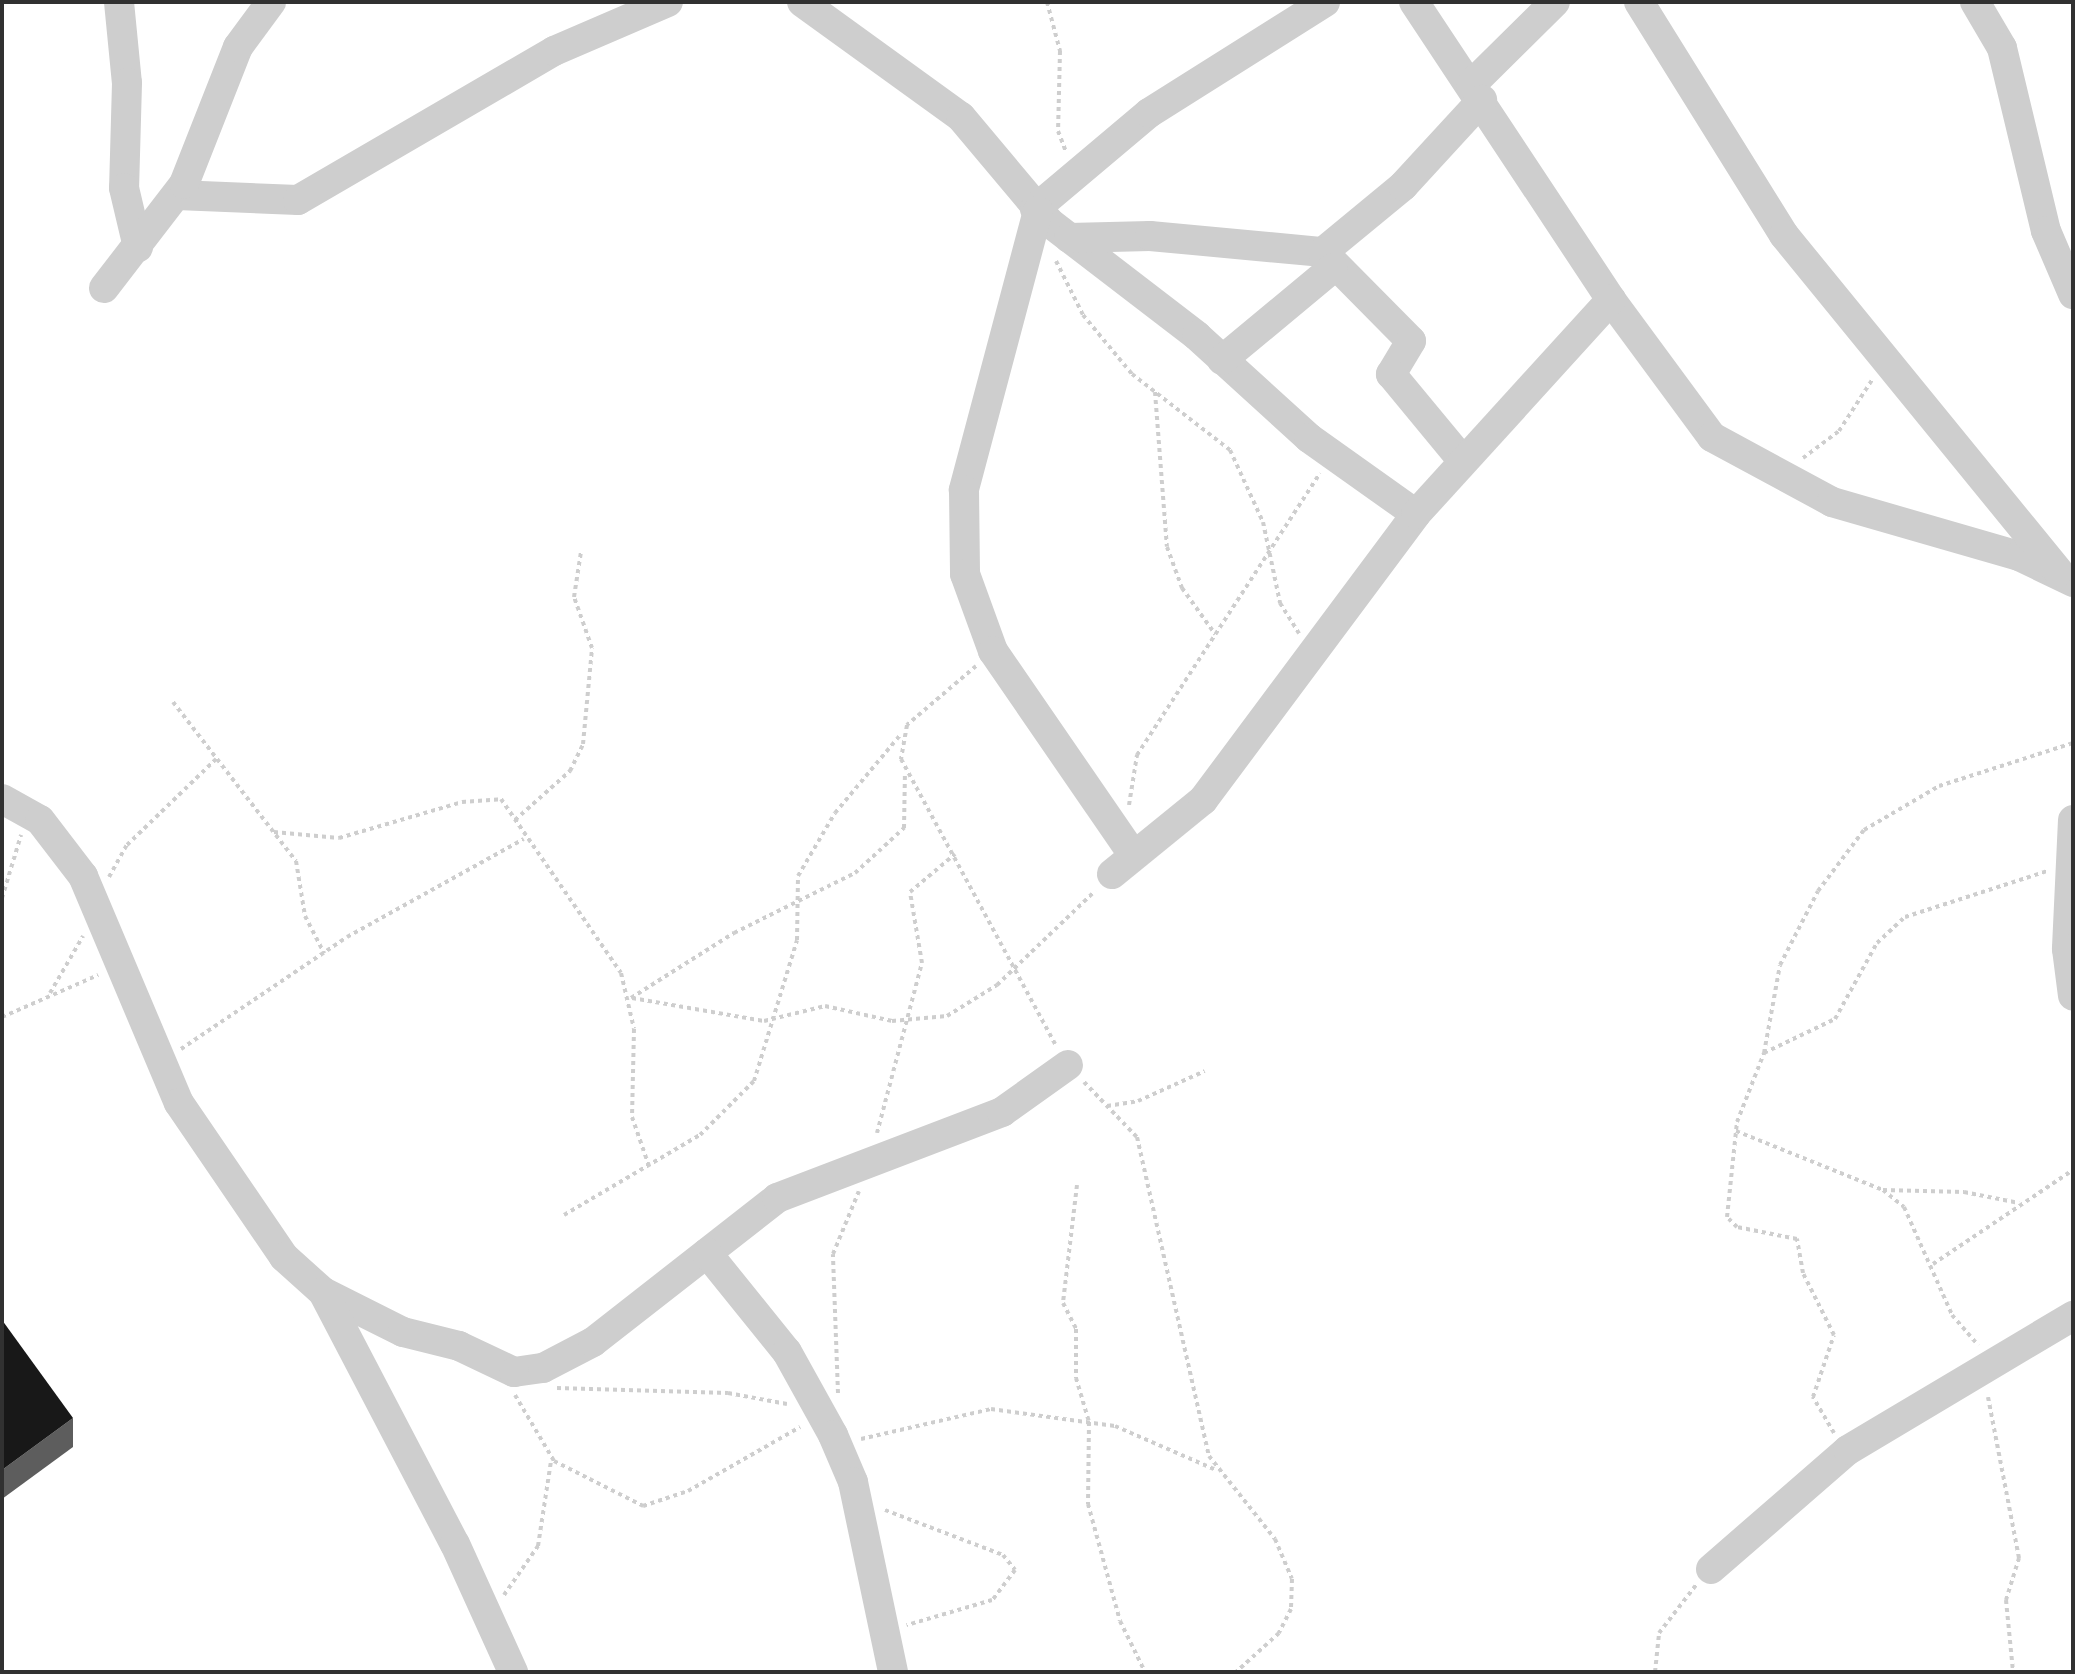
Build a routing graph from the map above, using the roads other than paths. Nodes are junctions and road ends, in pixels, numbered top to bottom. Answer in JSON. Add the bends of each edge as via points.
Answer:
{"nodes":[{"id":1,"x":119,"y":2,"type":"edge"},
{"id":2,"x":271,"y":2,"type":"edge"},
{"id":3,"x":668,"y":2,"type":"edge"},
{"id":4,"x":802,"y":2,"type":"edge"},
{"id":5,"x":1325,"y":2,"type":"edge"},
{"id":6,"x":1414,"y":2,"type":"edge"},
{"id":7,"x":1555,"y":2,"type":"edge"},
{"id":8,"x":1639,"y":2,"type":"edge"},
{"id":9,"x":1975,"y":2,"type":"edge"},
{"id":10,"x":1476,"y":92,"type":"junction"},
{"id":11,"x":177,"y":195,"type":"junction"},
{"id":12,"x":1048,"y":220,"type":"junction"},
{"id":13,"x":138,"y":247,"type":"junction"},
{"id":14,"x":1328,"y":260,"type":"junction"},
{"id":15,"x":104,"y":288,"type":"dead end"},
{"id":16,"x":2073,"y":294,"type":"edge"},
{"id":17,"x":1611,"y":300,"type":"junction"},
{"id":18,"x":1222,"y":360,"type":"junction"},
{"id":19,"x":1463,"y":461,"type":"junction"},
{"id":20,"x":1416,"y":514,"type":"junction"},
{"id":21,"x":2066,"y":577,"type":"edge"},
{"id":22,"x":15,"y":804,"type":"edge"},
{"id":23,"x":2073,"y":820,"type":"edge"},
{"id":24,"x":2073,"y":996,"type":"edge"},
{"id":25,"x":1068,"y":1065,"type":"road end"},
{"id":26,"x":707,"y":1253,"type":"junction"},
{"id":27,"x":323,"y":1292,"type":"junction"},
{"id":28,"x":2073,"y":1316,"type":"edge"},
{"id":29,"x":1711,"y":1569,"type":"road end"},
{"id":30,"x":513,"y":1672,"type":"edge"},
{"id":31,"x":893,"y":1672,"type":"edge"}],
"edges":[{"from":1,"to":13,"type":"street","via":[[127,83],[124,188]]},
{"from":2,"to":11,"type":"street","via":[[238,47]]},
{"from":3,"to":11,"type":"street","via":[[554,51],[298,200]]},
{"from":4,"to":12,"type":"street","via":[[984,137]]},
{"from":5,"to":12,"type":"street","via":[[1149,113],[1076,172]]},
{"from":6,"to":10,"type":"street"},
{"from":7,"to":10,"type":"street"},
{"from":8,"to":21,"type":"street","via":[[1761,202]]},
{"from":9,"to":16,"type":"street","via":[[2002,48],[2046,231]]},
{"from":10,"to":14,"type":"street","via":[[1403,186]]},
{"from":10,"to":17,"type":"street"},
{"from":11,"to":13,"type":"street"},
{"from":12,"to":14,"type":"street"},
{"from":12,"to":18,"type":"street"},
{"from":12,"to":20,"type":"street","via":[[964,490],[970,603],[993,651],[1123,857],[1203,800]]},
{"from":13,"to":15,"type":"street"},
{"from":14,"to":18,"type":"street"},
{"from":14,"to":19,"type":"street","via":[[1411,341],[1392,377]]},
{"from":17,"to":19,"type":"street"},
{"from":17,"to":21,"type":"street","via":[[1699,424],[1771,472],[1859,512]]},
{"from":18,"to":20,"type":"street","via":[[1331,455]]},
{"from":19,"to":20,"type":"street"},
{"from":22,"to":27,"type":"street","via":[[72,860],[157,1059],[248,1207]]},
{"from":23,"to":24,"type":"street"},
{"from":25,"to":26,"type":"street","via":[[1002,1112],[777,1198]]},
{"from":26,"to":27,"type":"street","via":[[593,1342],[543,1368],[505,1368],[459,1346],[410,1336]]},
{"from":26,"to":31,"type":"street","via":[[787,1352],[830,1430],[854,1487]]},
{"from":27,"to":30,"type":"street"},
{"from":28,"to":29,"type":"street","via":[[1848,1450]]}]}
